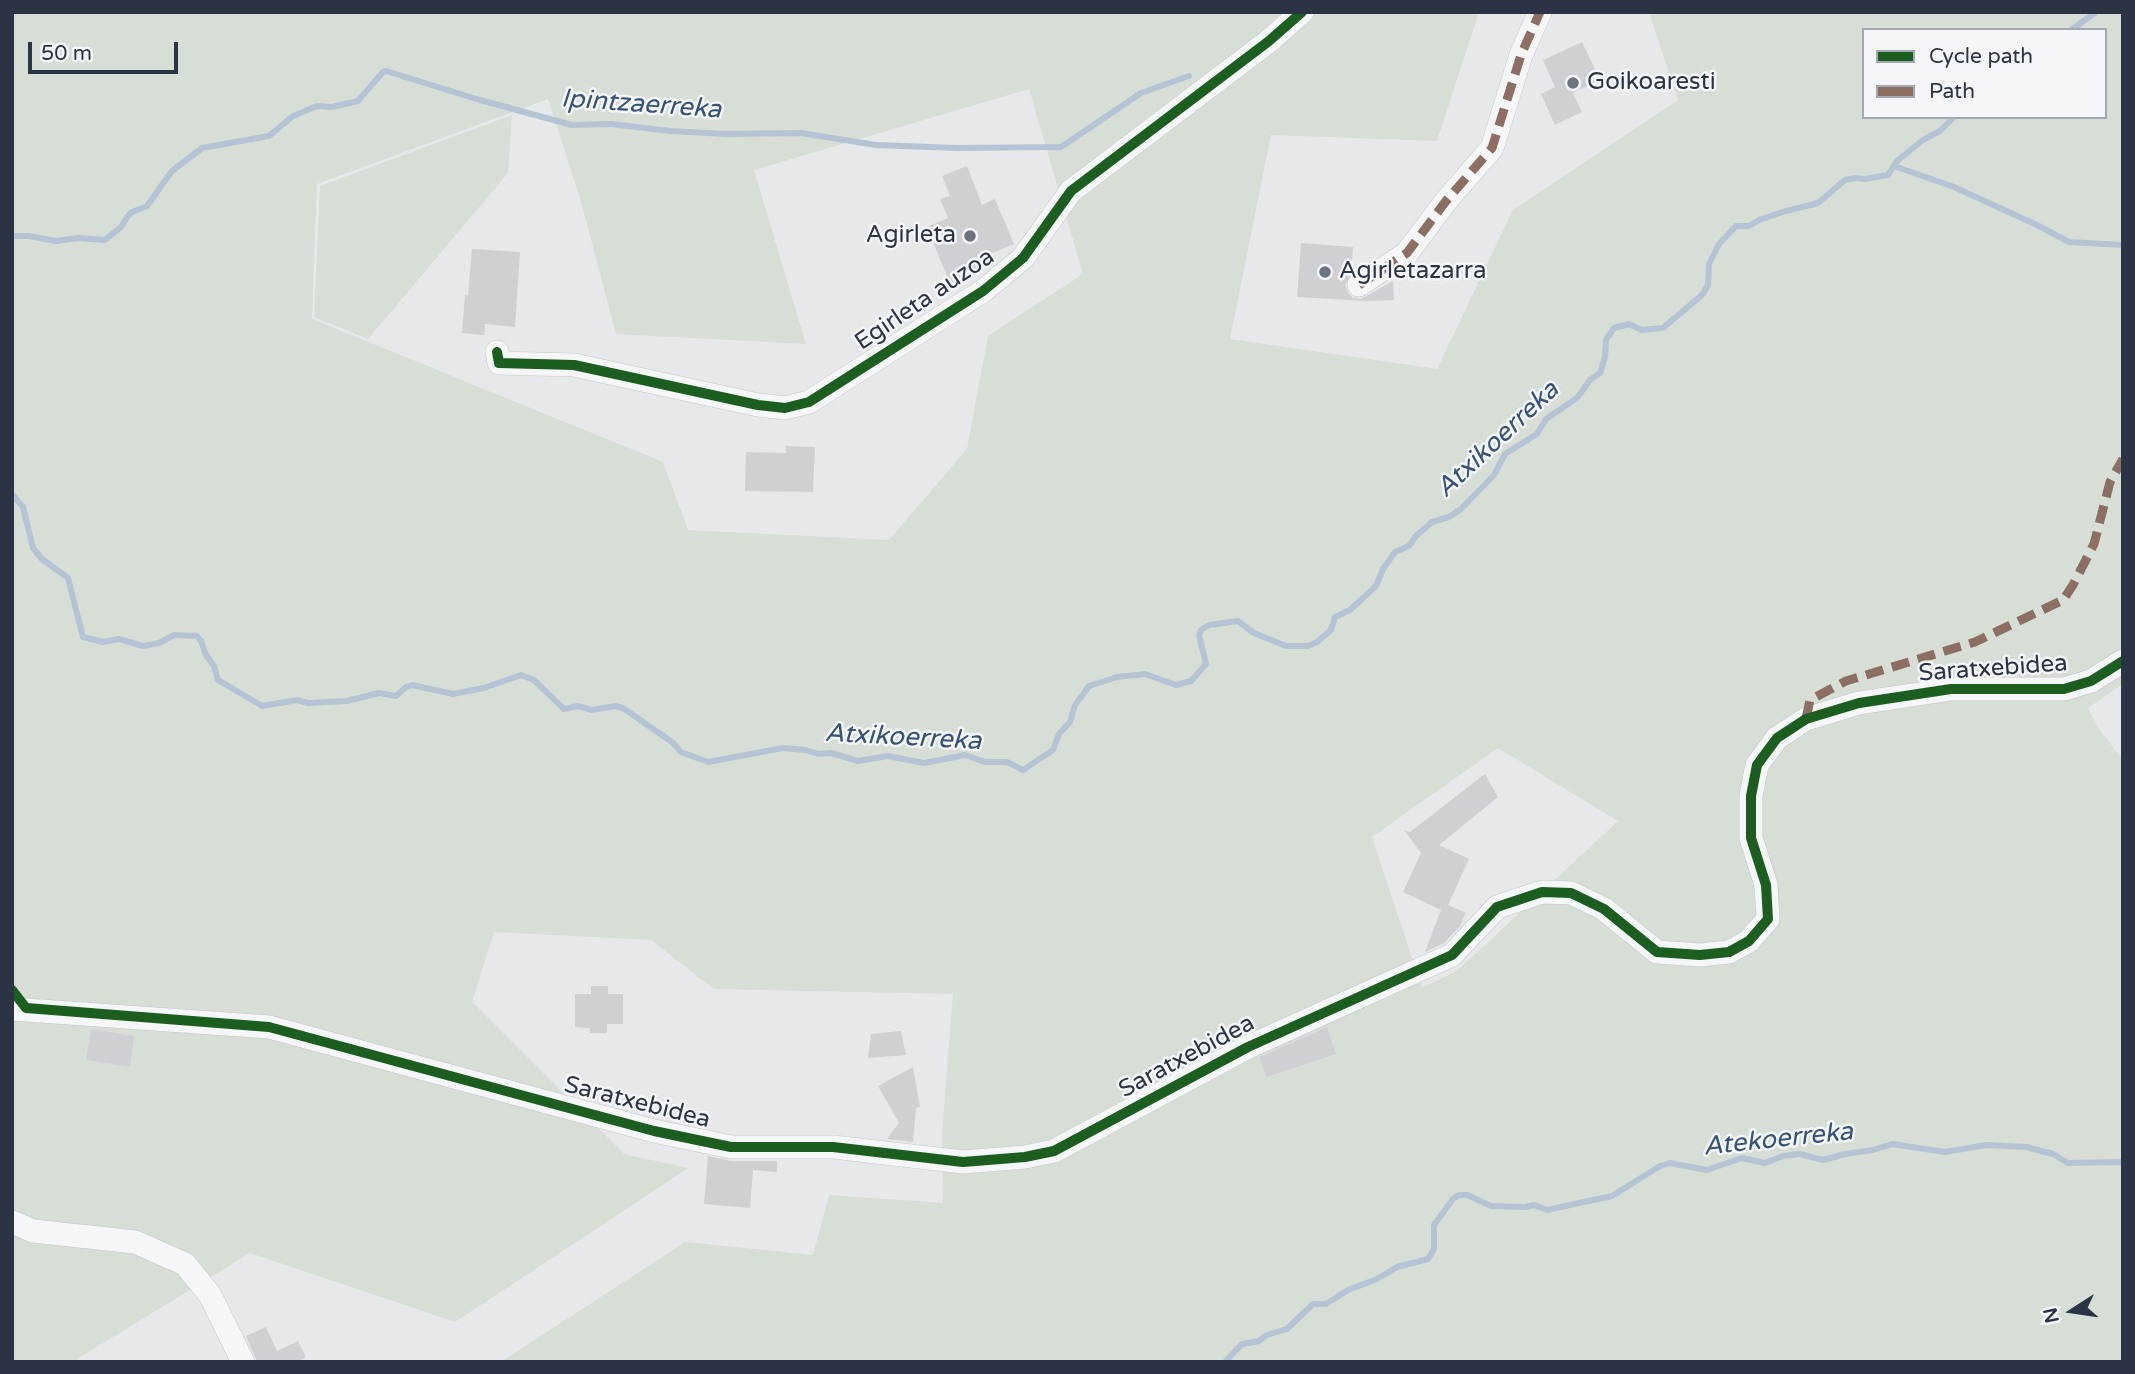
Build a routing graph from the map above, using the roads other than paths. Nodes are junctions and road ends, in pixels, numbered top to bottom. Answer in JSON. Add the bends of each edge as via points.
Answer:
{"nodes":[{"id":1,"x":1302,"y":12,"type":"edge"},
{"id":2,"x":1540,"y":12,"type":"edge"},
{"id":3,"x":1359,"y":285,"type":"dead end"},
{"id":4,"x":497,"y":352,"type":"dead end"},
{"id":5,"x":2123,"y":661,"type":"edge"},
{"id":6,"x":12,"y":990,"type":"edge"},
{"id":7,"x":19,"y":1009,"type":"edge"},
{"id":8,"x":12,"y":1222,"type":"edge"},
{"id":9,"x":243,"y":1362,"type":"edge"}],
"edges":[{"from":1,"to":4,"type":"street","name":"Egirleta auzoa","via":[[1071,191],[1023,258],[984,291],[809,402],[785,408],[758,405],[574,365],[499,363]]},
{"from":2,"to":3,"type":"street","via":[[1521,55],[1492,148],[1407,253]]},
{"from":5,"to":7,"type":"street","name":"Saratxebidea","via":[[2091,681],[2064,689],[1951,689],[1859,703],[1806,719],[1777,738],[1757,765],[1751,796],[1751,838],[1766,885],[1768,919],[1749,941],[1729,952],[1657,951],[1604,909],[1571,893],[1542,892],[1497,907],[1452,955],[1248,1046],[1054,1151],[1025,1157],[963,1162],[834,1147],[731,1147],[654,1131],[269,1027]]},
{"from":6,"to":7,"type":"street","name":"Saratxebidea"},
{"from":8,"to":9,"type":"street","via":[[33,1231],[135,1242],[185,1264],[211,1295]]}]}
